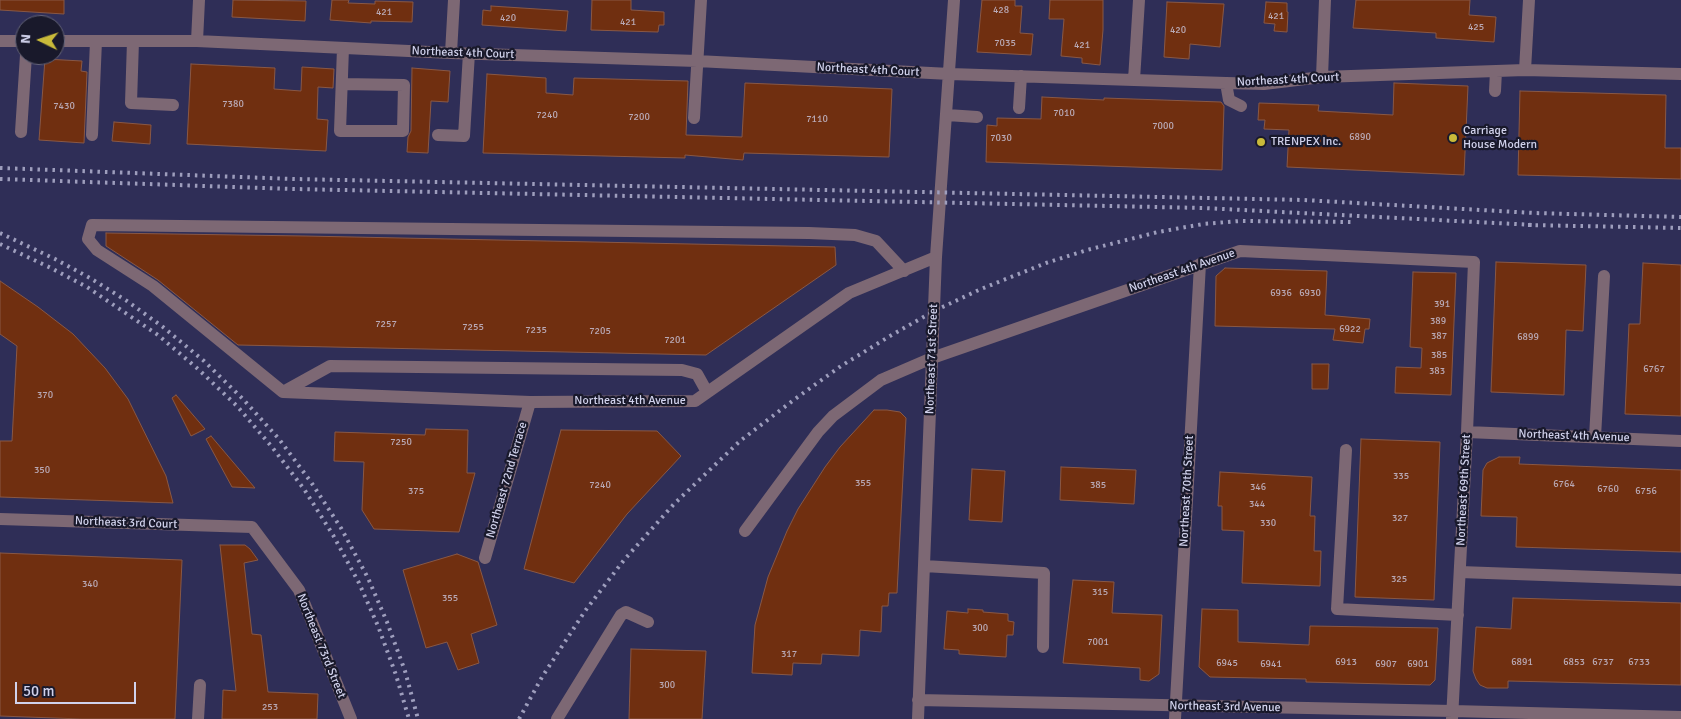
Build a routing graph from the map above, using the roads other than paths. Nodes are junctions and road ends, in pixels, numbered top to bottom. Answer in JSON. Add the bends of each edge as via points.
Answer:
{"nodes":[{"id":1,"x":199,"y":0,"type":"edge"},
{"id":2,"x":454,"y":0,"type":"edge"},
{"id":3,"x":701,"y":0,"type":"edge"},
{"id":4,"x":954,"y":0,"type":"edge"},
{"id":5,"x":1139,"y":0,"type":"edge"},
{"id":6,"x":1325,"y":0,"type":"edge"},
{"id":7,"x":1529,"y":0,"type":"edge"},
{"id":8,"x":0,"y":41,"type":"edge"},
{"id":9,"x":15,"y":41,"type":"edge"},
{"id":10,"x":65,"y":41,"type":"edge"},
{"id":11,"x":96,"y":41,"type":"junction"},
{"id":12,"x":133,"y":41,"type":"junction"},
{"id":13,"x":197,"y":41,"type":"junction"},
{"id":14,"x":343,"y":48,"type":"junction"},
{"id":15,"x":451,"y":53,"type":"junction"},
{"id":16,"x":468,"y":53,"type":"junction"},
{"id":17,"x":697,"y":61,"type":"junction"},
{"id":18,"x":25,"y":65,"type":"edge"},
{"id":19,"x":1525,"y":70,"type":"junction"},
{"id":20,"x":1496,"y":71,"type":"junction"},
{"id":21,"x":950,"y":74,"type":"junction"},
{"id":22,"x":1681,"y":74,"type":"edge"},
{"id":23,"x":1021,"y":76,"type":"junction"},
{"id":24,"x":1322,"y":78,"type":"junction"},
{"id":25,"x":1134,"y":80,"type":"junction"},
{"id":26,"x":1226,"y":83,"type":"junction"},
{"id":27,"x":342,"y":84,"type":"junction"},
{"id":28,"x":1495,"y":91,"type":"dead end"},
{"id":29,"x":173,"y":105,"type":"dead end"},
{"id":30,"x":1240,"y":106,"type":"dead end"},
{"id":31,"x":1019,"y":108,"type":"dead end"},
{"id":32,"x":947,"y":115,"type":"junction"},
{"id":33,"x":977,"y":117,"type":"dead end"},
{"id":34,"x":694,"y":118,"type":"dead end"},
{"id":35,"x":21,"y":132,"type":"dead end"},
{"id":36,"x":92,"y":135,"type":"dead end"},
{"id":37,"x":438,"y":135,"type":"dead end"},
{"id":38,"x":936,"y":257,"type":"junction"},
{"id":39,"x":1474,"y":262,"type":"joint"},
{"id":40,"x":1200,"y":264,"type":"junction"},
{"id":41,"x":904,"y":271,"type":"junction"},
{"id":42,"x":1604,"y":276,"type":"dead end"},
{"id":43,"x":932,"y":358,"type":"junction"},
{"id":44,"x":283,"y":392,"type":"junction"},
{"id":45,"x":707,"y":392,"type":"junction"},
{"id":46,"x":530,"y":402,"type":"junction"},
{"id":47,"x":1467,"y":432,"type":"junction"},
{"id":48,"x":1595,"y":437,"type":"junction"},
{"id":49,"x":1681,"y":440,"type":"edge"},
{"id":50,"x":1346,"y":450,"type":"dead end"},
{"id":51,"x":0,"y":519,"type":"edge"},
{"id":52,"x":252,"y":527,"type":"joint"},
{"id":53,"x":745,"y":531,"type":"dead end"},
{"id":54,"x":485,"y":558,"type":"dead end"},
{"id":55,"x":924,"y":566,"type":"junction"},
{"id":56,"x":1460,"y":572,"type":"junction"},
{"id":57,"x":1681,"y":580,"type":"edge"},
{"id":58,"x":1458,"y":615,"type":"junction"},
{"id":59,"x":648,"y":622,"type":"dead end"},
{"id":60,"x":1043,"y":647,"type":"dead end"},
{"id":61,"x":200,"y":685,"type":"dead end"},
{"id":62,"x":918,"y":700,"type":"junction"},
{"id":63,"x":1176,"y":706,"type":"junction"},
{"id":64,"x":1452,"y":715,"type":"edge"},
{"id":65,"x":1681,"y":717,"type":"edge"},
{"id":66,"x":198,"y":719,"type":"edge"},
{"id":67,"x":351,"y":719,"type":"edge"},
{"id":68,"x":557,"y":719,"type":"edge"},
{"id":69,"x":918,"y":719,"type":"edge"},
{"id":70,"x":1175,"y":719,"type":"edge"}],
"edges":[{"from":1,"to":13,"type":"street"},
{"from":2,"to":15,"type":"street"},
{"from":3,"to":17,"type":"street"},
{"from":4,"to":21,"type":"street","name":"Northeast 71st Street"},
{"from":5,"to":25,"type":"street"},
{"from":6,"to":24,"type":"street"},
{"from":7,"to":19,"type":"street"},
{"from":8,"to":9,"type":"street"},
{"from":10,"to":11,"type":"street","name":"Northeast 4th Court"},
{"from":11,"to":12,"type":"street","name":"Northeast 4th Court"},
{"from":11,"to":36,"type":"street"},
{"from":12,"to":13,"type":"street","name":"Northeast 4th Court"},
{"from":12,"to":29,"type":"street","via":[[131,103]]},
{"from":13,"to":14,"type":"street","name":"Northeast 4th Court"},
{"from":14,"to":15,"type":"street","name":"Northeast 4th Court"},
{"from":14,"to":27,"type":"street"},
{"from":15,"to":16,"type":"street","name":"Northeast 4th Court"},
{"from":16,"to":17,"type":"street","name":"Northeast 4th Court"},
{"from":16,"to":37,"type":"street","via":[[464,136]]},
{"from":17,"to":21,"type":"street","name":"Northeast 4th Court"},
{"from":17,"to":34,"type":"street"},
{"from":18,"to":35,"type":"street"},
{"from":19,"to":20,"type":"street","name":"Northeast 4th Court"},
{"from":19,"to":22,"type":"street","name":"Northeast 4th Court"},
{"from":20,"to":24,"type":"street","name":"Northeast 4th Court"},
{"from":20,"to":28,"type":"street"},
{"from":21,"to":23,"type":"street","name":"Northeast 4th Court"},
{"from":21,"to":32,"type":"street","name":"Northeast 71st Street"},
{"from":23,"to":25,"type":"street","name":"Northeast 4th Court"},
{"from":23,"to":31,"type":"street"},
{"from":24,"to":26,"type":"street","name":"Northeast 4th Court","via":[[1264,84]]},
{"from":25,"to":26,"type":"street","name":"Northeast 4th Court"},
{"from":26,"to":30,"type":"street","via":[[1229,100]]},
{"from":27,"to":27,"type":"street","via":[[340,131],[403,131],[404,85]]},
{"from":32,"to":33,"type":"street"},
{"from":32,"to":38,"type":"street","name":"Northeast 71st Street"},
{"from":38,"to":41,"type":"street","name":"Northeast 4th Avenue"},
{"from":38,"to":43,"type":"street","name":"Northeast 71st Street"},
{"from":39,"to":40,"type":"street","name":"Northeast 4th Avenue","via":[[1240,250]]},
{"from":39,"to":47,"type":"street","name":"Northeast 69th Street"},
{"from":40,"to":43,"type":"street","name":"Northeast 4th Avenue"},
{"from":40,"to":63,"type":"street","name":"Northeast 70th Street"},
{"from":41,"to":44,"type":"street","via":[[876,242],[855,235],[92,225],[88,239],[97,250],[153,286]]},
{"from":41,"to":45,"type":"street","name":"Northeast 4th Avenue","via":[[849,293]]},
{"from":42,"to":48,"type":"street"},
{"from":43,"to":53,"type":"street","name":"Northeast 4th Avenue","via":[[881,380],[833,416]]},
{"from":43,"to":55,"type":"street","name":"Northeast 71st Street"},
{"from":44,"to":45,"type":"street","via":[[330,366],[682,370],[696,374]]},
{"from":44,"to":46,"type":"street","name":"Northeast 4th Avenue"},
{"from":45,"to":46,"type":"street","name":"Northeast 4th Avenue","via":[[695,401]]},
{"from":46,"to":54,"type":"street","name":"Northeast 72nd Terrace"},
{"from":47,"to":48,"type":"street","name":"Northeast 4th Avenue"},
{"from":47,"to":56,"type":"street","name":"Northeast 69th Street"},
{"from":48,"to":49,"type":"street","name":"Northeast 4th Avenue"},
{"from":50,"to":58,"type":"street","via":[[1337,609]]},
{"from":51,"to":52,"type":"street","name":"Northeast 3rd Court"},
{"from":52,"to":67,"type":"street","name":"Northeast 73rd Street","via":[[298,590]]},
{"from":55,"to":60,"type":"street","via":[[1044,573]]},
{"from":55,"to":62,"type":"street","name":"Northeast 71st Street"},
{"from":56,"to":57,"type":"street"},
{"from":56,"to":58,"type":"street","name":"Northeast 69th Street"},
{"from":58,"to":64,"type":"street","name":"Northeast 69th Street"},
{"from":59,"to":68,"type":"street","via":[[626,612],[621,615]]},
{"from":61,"to":66,"type":"street"},
{"from":62,"to":63,"type":"street","name":"Northeast 3rd Avenue"},
{"from":62,"to":69,"type":"street","name":"Northeast 71st Street"},
{"from":63,"to":64,"type":"street","name":"Northeast 3rd Avenue"},
{"from":63,"to":70,"type":"street","name":"Northeast 70th Street"},
{"from":64,"to":65,"type":"street","name":"Northeast 3rd Avenue"}]}
